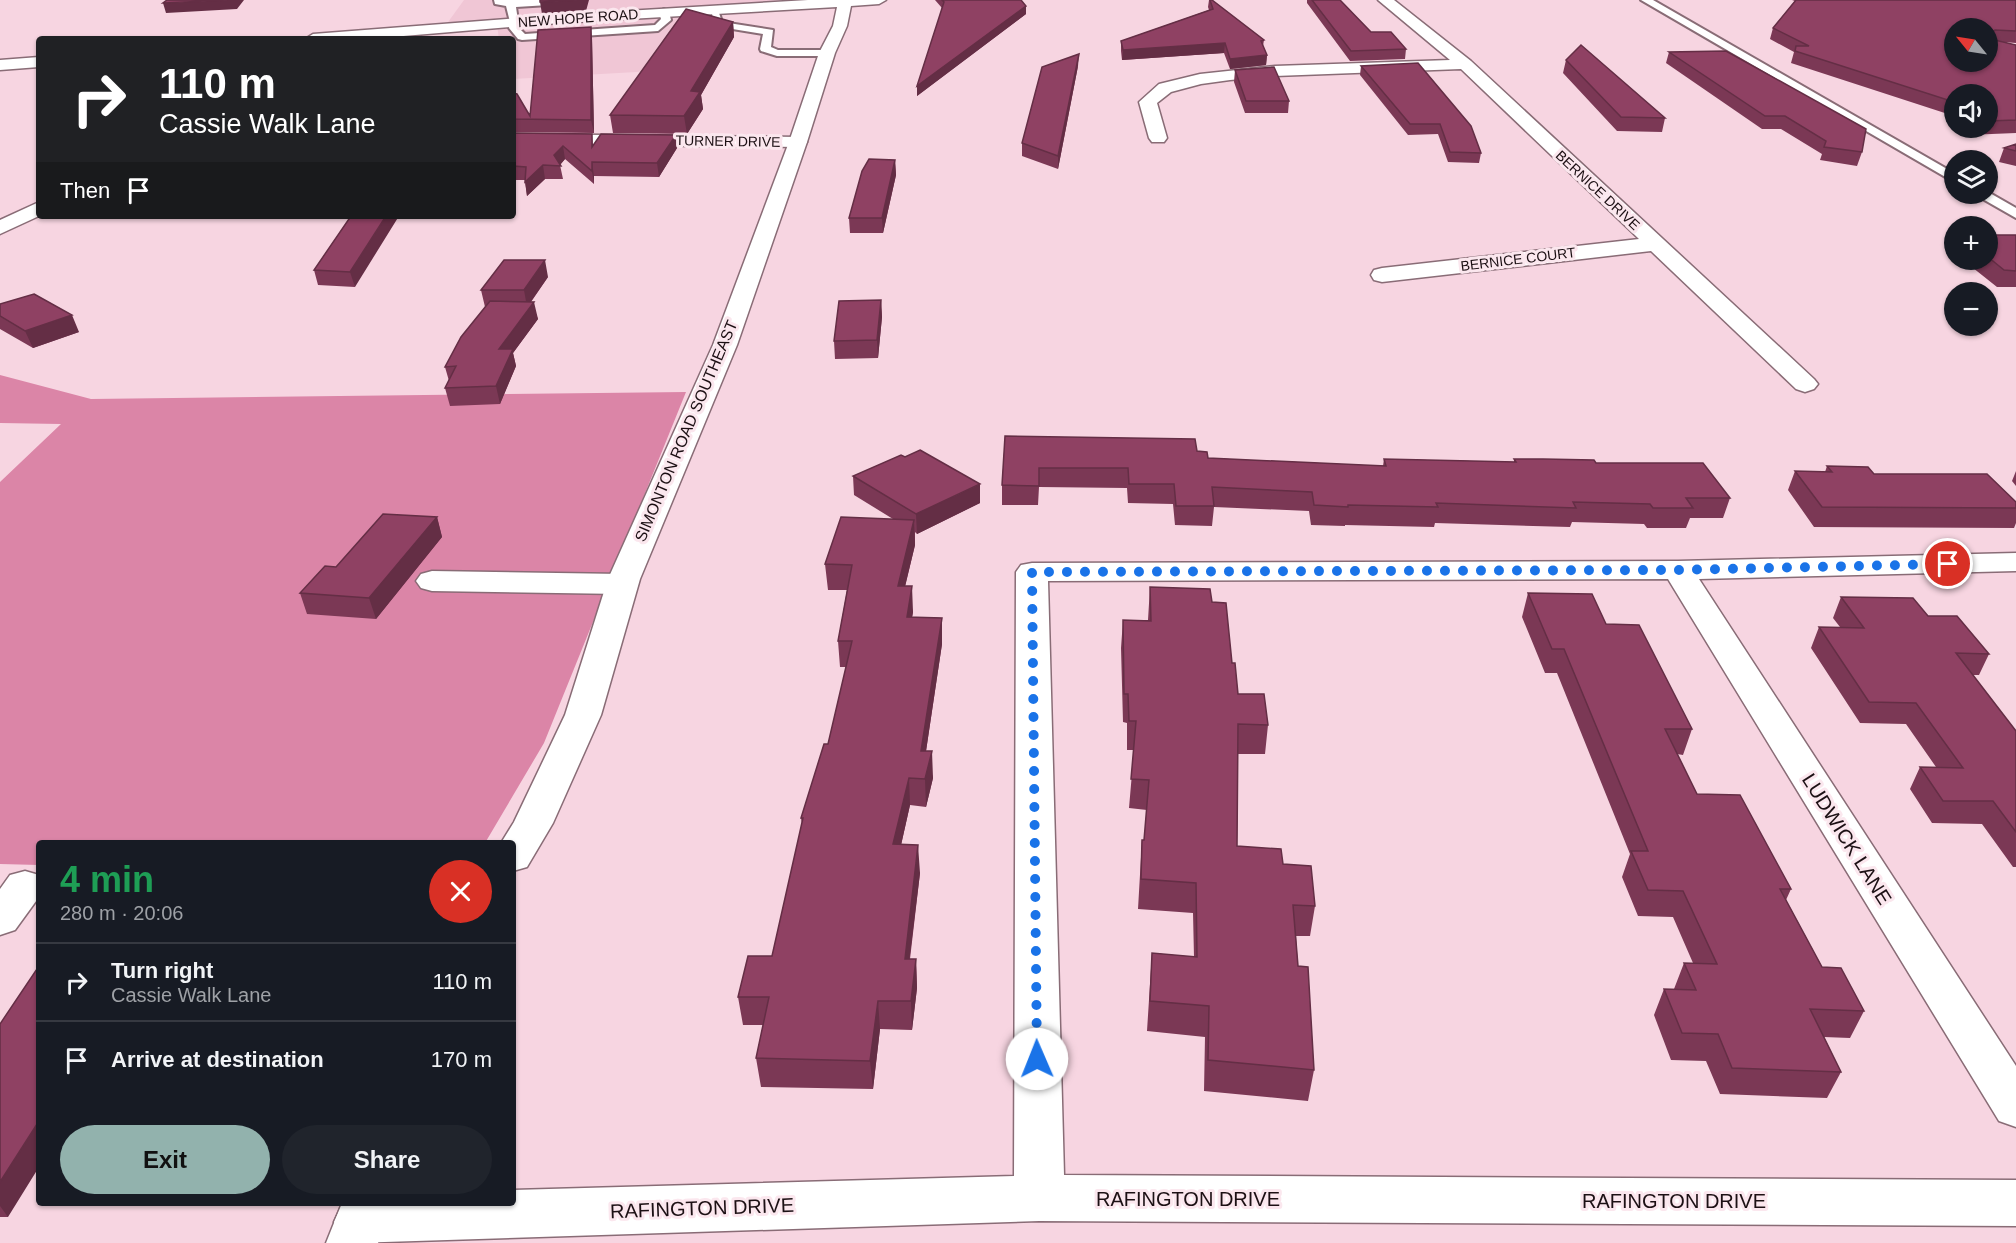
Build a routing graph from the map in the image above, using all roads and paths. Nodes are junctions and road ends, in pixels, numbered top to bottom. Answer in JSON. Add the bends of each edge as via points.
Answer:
{"nodes":[{"id":1,"x":499,"y":0,"type":"edge"},
{"id":2,"x":815,"y":0,"type":"edge"},
{"id":3,"x":1385,"y":0,"type":"edge"},
{"id":4,"x":1646,"y":0,"type":"edge"},
{"id":5,"x":565,"y":1,"type":"edge"},
{"id":6,"x":886,"y":1,"type":"edge"},
{"id":7,"x":510,"y":4,"type":"junction"},
{"id":8,"x":777,"y":6,"type":"junction"},
{"id":9,"x":657,"y":8,"type":"edge"},
{"id":10,"x":714,"y":9,"type":"junction"},
{"id":11,"x":843,"y":12,"type":"edge"},
{"id":12,"x":515,"y":22,"type":"junction"},
{"id":13,"x":349,"y":36,"type":"edge"},
{"id":14,"x":827,"y":53,"type":"junction"},
{"id":15,"x":36,"y":62,"type":"edge"},
{"id":16,"x":1465,"y":64,"type":"junction"},
{"id":17,"x":0,"y":65,"type":"edge"},
{"id":18,"x":1158,"y":138,"type":"dead end"},
{"id":19,"x":516,"y":139,"type":"edge"},
{"id":20,"x":798,"y":142,"type":"junction"},
{"id":21,"x":1944,"y":172,"type":"edge"},
{"id":22,"x":1998,"y":204,"type":"edge"},
{"id":23,"x":36,"y":210,"type":"edge"},
{"id":24,"x":2016,"y":214,"type":"edge"},
{"id":25,"x":0,"y":228,"type":"edge"},
{"id":26,"x":1655,"y":244,"type":"junction"},
{"id":27,"x":1382,"y":275,"type":"dead end"},
{"id":28,"x":1805,"y":384,"type":"dead end"},
{"id":29,"x":2016,"y":562,"type":"edge"},
{"id":30,"x":1678,"y":570,"type":"junction"},
{"id":31,"x":432,"y":581,"type":"dead end"},
{"id":32,"x":622,"y":584,"type":"junction"},
{"id":33,"x":516,"y":851,"type":"edge"},
{"id":34,"x":25,"y":886,"type":"dead end"},
{"id":35,"x":0,"y":919,"type":"edge"},
{"id":36,"x":2016,"y":1107,"type":"edge"},
{"id":37,"x":1039,"y":1198,"type":"junction"},
{"id":38,"x":2016,"y":1203,"type":"edge"},
{"id":39,"x":360,"y":1223,"type":"edge"}],
"edges":[{"from":1,"to":7,"type":"lane"},
{"from":2,"to":8,"type":"street"},
{"from":3,"to":16,"type":"street","name":"BERNICE DRIVE"},
{"from":4,"to":21,"type":"lane"},
{"from":5,"to":7,"type":"lane"},
{"from":6,"to":11,"type":"street","name":"NEW HOPE ROAD"},
{"from":6,"to":11,"type":"street","via":[[874,8]]},
{"from":7,"to":12,"type":"lane"},
{"from":8,"to":10,"type":"street","name":"NEW HOPE ROAD"},
{"from":8,"to":11,"type":"street","name":"NEW HOPE ROAD"},
{"from":9,"to":10,"type":"street","name":"NEW HOPE ROAD"},
{"from":9,"to":12,"type":"street","name":"NEW HOPE ROAD"},
{"from":10,"to":14,"type":"lane","via":[[718,24],[769,32],[765,49],[777,53]]},
{"from":11,"to":14,"type":"street","name":"SIMONTON ROAD SOUTHEAST"},
{"from":12,"to":13,"type":"street","name":"NEW HOPE ROAD"},
{"from":14,"to":20,"type":"street","name":"SIMONTON ROAD SOUTHEAST"},
{"from":15,"to":17,"type":"street"},
{"from":16,"to":18,"type":"street","via":[[1275,71],[1200,79],[1165,88],[1148,102]]},
{"from":16,"to":26,"type":"street","name":"BERNICE DRIVE"},
{"from":19,"to":20,"type":"street","name":"TURNER DRIVE"},
{"from":20,"to":32,"type":"street","name":"SIMONTON ROAD SOUTHEAST","via":[[725,345]]},
{"from":22,"to":24,"type":"lane"},
{"from":23,"to":25,"type":"street"},
{"from":26,"to":27,"type":"street","name":"BERNICE COURT"},
{"from":26,"to":28,"type":"street","name":"BERNICE DRIVE"},
{"from":29,"to":30,"type":"street"},
{"from":30,"to":36,"type":"street","name":"LUDWICK LANE"},
{"from":30,"to":37,"type":"street","via":[[1032,572]]},
{"from":31,"to":32,"type":"street"},
{"from":32,"to":33,"type":"street","name":"SIMONTON ROAD SOUTHEAST","via":[[583,715]]},
{"from":34,"to":35,"type":"street"},
{"from":37,"to":38,"type":"street","name":"RAFINGTON DRIVE"},
{"from":37,"to":39,"type":"street","name":"RAFINGTON DRIVE","via":[[487,1214]]}]}
